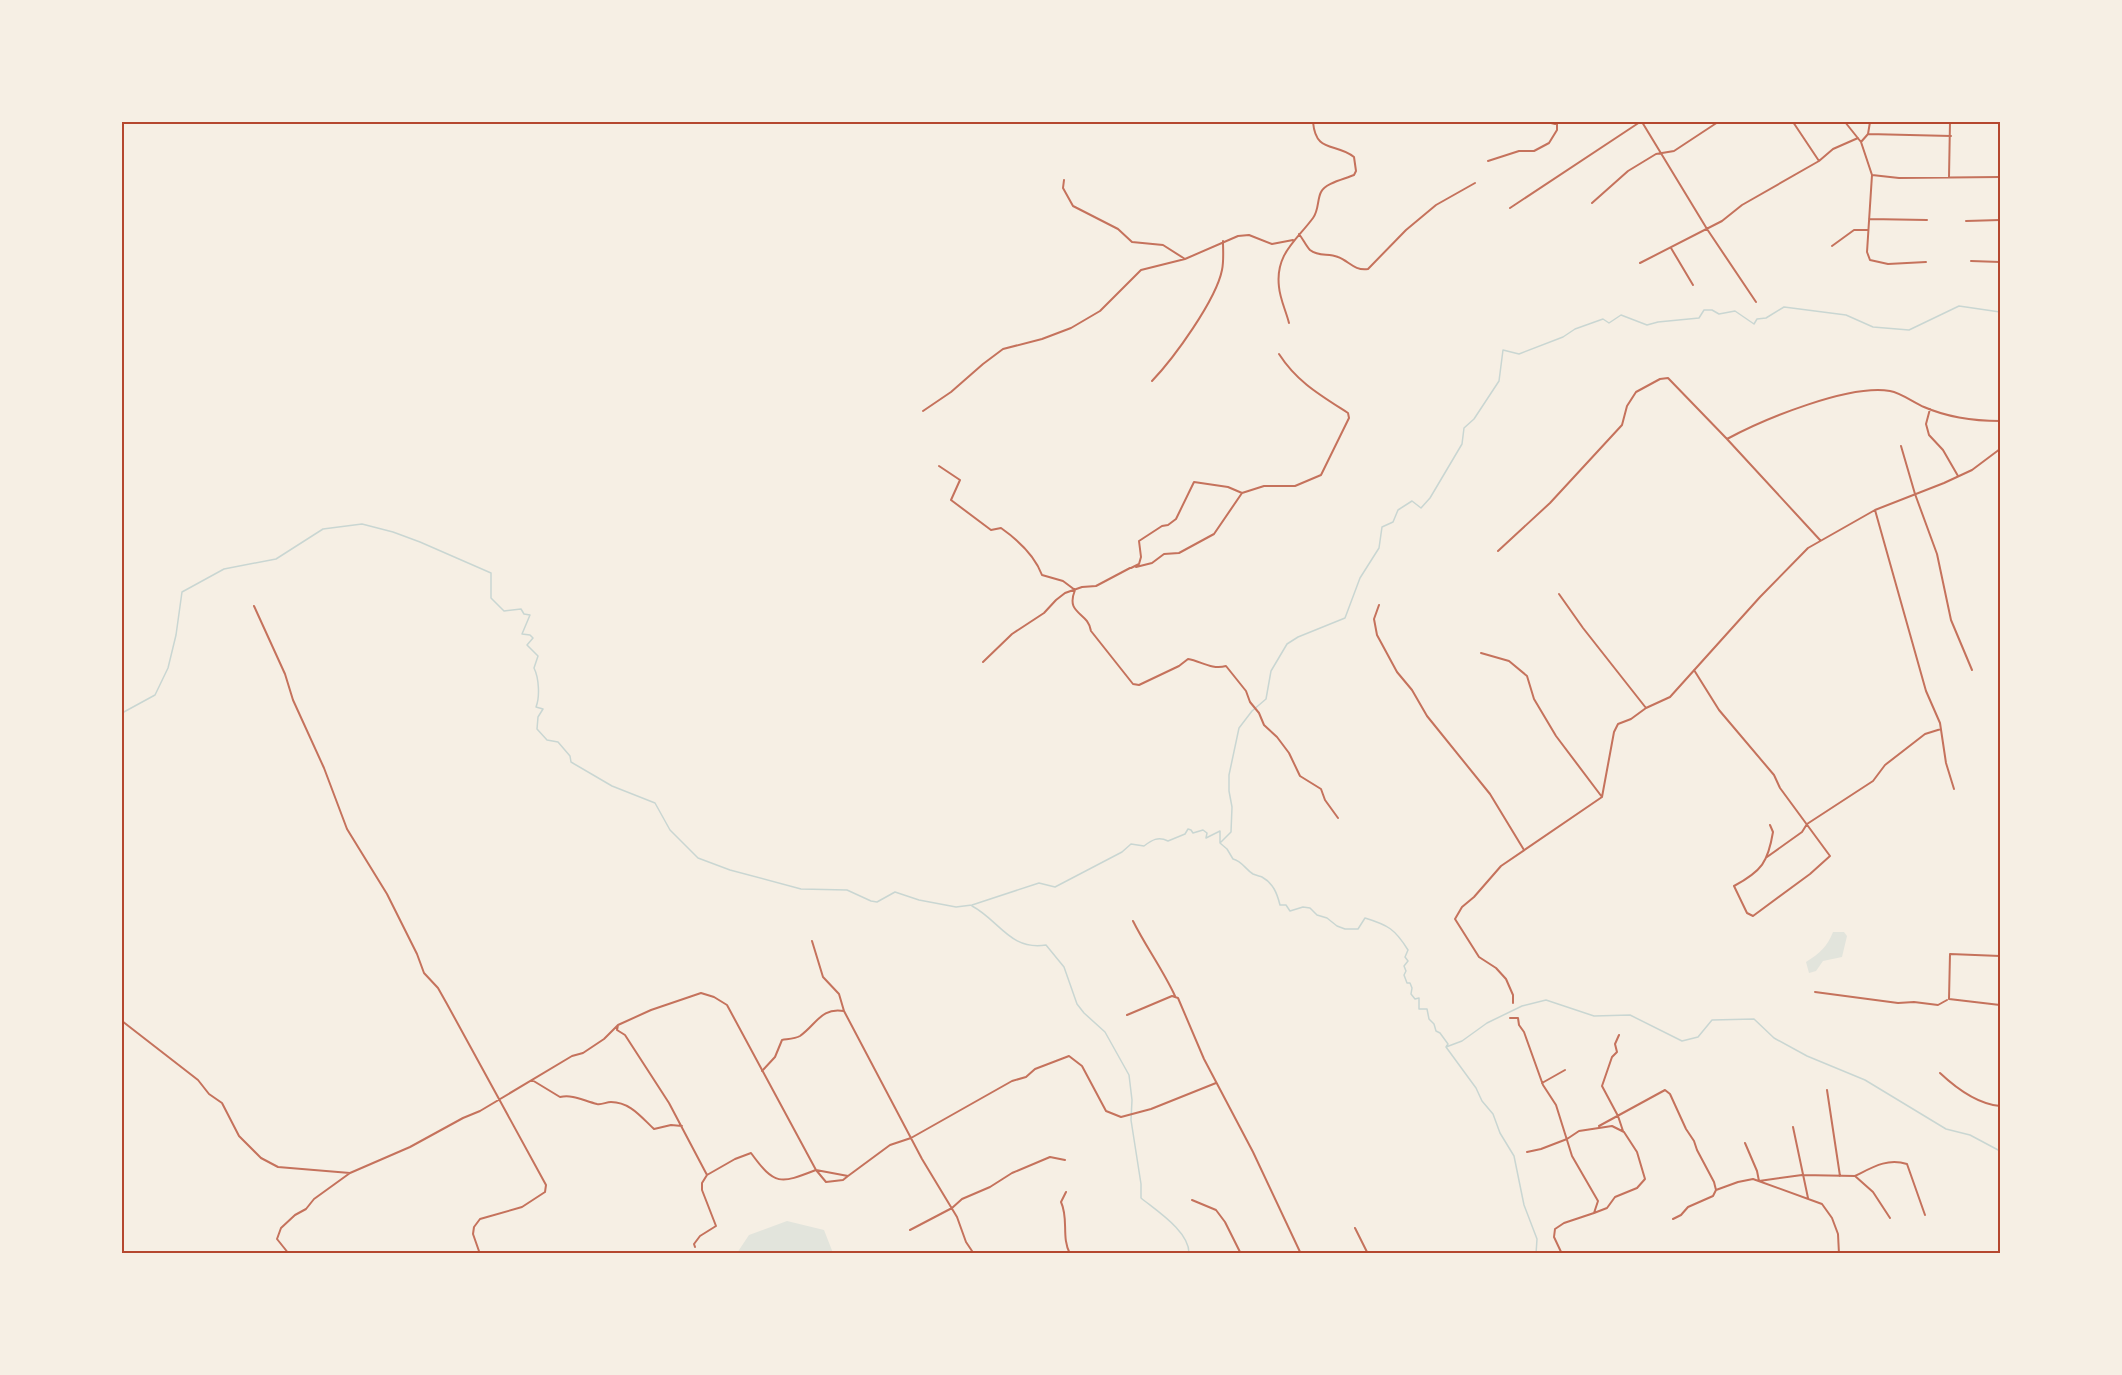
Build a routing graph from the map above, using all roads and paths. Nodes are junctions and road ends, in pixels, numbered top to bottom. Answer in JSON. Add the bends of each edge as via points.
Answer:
{"nodes":[{"id":1,"x":1313,"y":122,"type":"edge"},
{"id":2,"x":1547,"y":122,"type":"edge"},
{"id":3,"x":1641,"y":122,"type":"edge"},
{"id":4,"x":1718,"y":122,"type":"edge"},
{"id":5,"x":1792,"y":122,"type":"edge"},
{"id":6,"x":1845,"y":122,"type":"edge"},
{"id":7,"x":1870,"y":122,"type":"edge"},
{"id":8,"x":1950,"y":122,"type":"edge"},
{"id":9,"x":1559,"y":123,"type":"edge"},
{"id":10,"x":1868,"y":134,"type":"junction"},
{"id":11,"x":1951,"y":136,"type":"junction"},
{"id":12,"x":1858,"y":138,"type":"junction"},
{"id":13,"x":1862,"y":142,"type":"junction"},
{"id":14,"x":1662,"y":153,"type":"junction"},
{"id":15,"x":1488,"y":161,"type":"dead end"},
{"id":16,"x":1819,"y":161,"type":"junction"},
{"id":17,"x":1872,"y":175,"type":"junction"},
{"id":18,"x":1949,"y":177,"type":"junction"},
{"id":19,"x":2001,"y":177,"type":"edge"},
{"id":20,"x":1064,"y":180,"type":"dead end"},
{"id":21,"x":1475,"y":183,"type":"dead end"},
{"id":22,"x":1592,"y":203,"type":"dead end"},
{"id":23,"x":1510,"y":208,"type":"dead end"},
{"id":24,"x":1869,"y":219,"type":"junction"},
{"id":25,"x":1926,"y":220,"type":"dead end"},
{"id":26,"x":1966,"y":220,"type":"dead end"},
{"id":27,"x":2001,"y":220,"type":"edge"},
{"id":28,"x":1707,"y":229,"type":"junction"},
{"id":29,"x":1868,"y":230,"type":"junction"},
{"id":30,"x":1299,"y":234,"type":"junction"},
{"id":31,"x":1293,"y":240,"type":"junction"},
{"id":32,"x":1223,"y":241,"type":"junction"},
{"id":33,"x":1832,"y":246,"type":"dead end"},
{"id":34,"x":1671,"y":248,"type":"junction"},
{"id":35,"x":1185,"y":259,"type":"junction"},
{"id":36,"x":1971,"y":261,"type":"dead end"},
{"id":37,"x":1640,"y":262,"type":"dead end"},
{"id":38,"x":1926,"y":262,"type":"dead end"},
{"id":39,"x":2001,"y":262,"type":"edge"},
{"id":40,"x":1693,"y":285,"type":"dead end"},
{"id":41,"x":1756,"y":302,"type":"dead end"},
{"id":42,"x":1288,"y":324,"type":"dead end"},
{"id":43,"x":1279,"y":354,"type":"dead end"},
{"id":44,"x":1152,"y":381,"type":"dead end"},
{"id":45,"x":1930,"y":409,"type":"junction"},
{"id":46,"x":923,"y":411,"type":"dead end"},
{"id":47,"x":2001,"y":421,"type":"edge"},
{"id":48,"x":1727,"y":439,"type":"junction"},
{"id":49,"x":1901,"y":446,"type":"dead end"},
{"id":50,"x":2001,"y":449,"type":"edge"},
{"id":51,"x":939,"y":465,"type":"dead end"},
{"id":52,"x":1958,"y":476,"type":"junction"},
{"id":53,"x":1242,"y":493,"type":"junction"},
{"id":54,"x":1915,"y":494,"type":"junction"},
{"id":55,"x":1875,"y":510,"type":"junction"},
{"id":56,"x":1820,"y":540,"type":"junction"},
{"id":57,"x":1498,"y":551,"type":"dead end"},
{"id":58,"x":1131,"y":568,"type":"junction"},
{"id":59,"x":1075,"y":590,"type":"junction"},
{"id":60,"x":1559,"y":594,"type":"dead end"},
{"id":61,"x":1378,"y":605,"type":"dead end"},
{"id":62,"x":254,"y":606,"type":"dead end"},
{"id":63,"x":1481,"y":653,"type":"dead end"},
{"id":64,"x":983,"y":662,"type":"dead end"},
{"id":65,"x":1694,"y":670,"type":"junction"},
{"id":66,"x":1972,"y":670,"type":"dead end"},
{"id":67,"x":1646,"y":708,"type":"junction"},
{"id":68,"x":1941,"y":729,"type":"junction"},
{"id":69,"x":1954,"y":789,"type":"dead end"},
{"id":70,"x":1602,"y":797,"type":"junction"},
{"id":71,"x":1338,"y":818,"type":"dead end"},
{"id":72,"x":1807,"y":824,"type":"junction"},
{"id":73,"x":1770,"y":825,"type":"dead end"},
{"id":74,"x":1524,"y":850,"type":"junction"},
{"id":75,"x":1767,"y":857,"type":"junction"},
{"id":76,"x":1133,"y":921,"type":"dead end"},
{"id":77,"x":812,"y":941,"type":"dead end"},
{"id":78,"x":2001,"y":956,"type":"edge"},
{"id":79,"x":1815,"y":992,"type":"dead end"},
{"id":80,"x":1175,"y":996,"type":"junction"},
{"id":81,"x":1949,"y":999,"type":"junction"},
{"id":82,"x":1513,"y":1004,"type":"dead end"},
{"id":83,"x":2001,"y":1005,"type":"edge"},
{"id":84,"x":844,"y":1011,"type":"junction"},
{"id":85,"x":1127,"y":1014,"type":"dead end"},
{"id":86,"x":1510,"y":1018,"type":"dead end"},
{"id":87,"x":122,"y":1021,"type":"edge"},
{"id":88,"x":618,"y":1025,"type":"junction"},
{"id":89,"x":1619,"y":1035,"type":"dead end"},
{"id":90,"x":1565,"y":1070,"type":"dead end"},
{"id":91,"x":762,"y":1071,"type":"junction"},
{"id":92,"x":1940,"y":1073,"type":"dead end"},
{"id":93,"x":532,"y":1080,"type":"junction"},
{"id":94,"x":1216,"y":1083,"type":"junction"},
{"id":95,"x":1542,"y":1083,"type":"junction"},
{"id":96,"x":1827,"y":1090,"type":"dead end"},
{"id":97,"x":500,"y":1098,"type":"junction"},
{"id":98,"x":2001,"y":1106,"type":"edge"},
{"id":99,"x":1618,"y":1116,"type":"junction"},
{"id":100,"x":682,"y":1126,"type":"junction"},
{"id":101,"x":1596,"y":1127,"type":"junction"},
{"id":102,"x":1793,"y":1127,"type":"dead end"},
{"id":103,"x":1624,"y":1132,"type":"junction"},
{"id":104,"x":911,"y":1138,"type":"junction"},
{"id":105,"x":1567,"y":1139,"type":"junction"},
{"id":106,"x":1745,"y":1143,"type":"dead end"},
{"id":107,"x":1527,"y":1152,"type":"dead end"},
{"id":108,"x":1065,"y":1160,"type":"dead end"},
{"id":109,"x":816,"y":1170,"type":"junction"},
{"id":110,"x":350,"y":1173,"type":"junction"},
{"id":111,"x":1802,"y":1174,"type":"junction"},
{"id":112,"x":707,"y":1175,"type":"junction"},
{"id":113,"x":848,"y":1176,"type":"junction"},
{"id":114,"x":1840,"y":1176,"type":"junction"},
{"id":115,"x":1855,"y":1176,"type":"junction"},
{"id":116,"x":1759,"y":1181,"type":"junction"},
{"id":117,"x":1716,"y":1190,"type":"junction"},
{"id":118,"x":1066,"y":1192,"type":"dead end"},
{"id":119,"x":1808,"y":1198,"type":"junction"},
{"id":120,"x":1192,"y":1200,"type":"dead end"},
{"id":121,"x":952,"y":1208,"type":"junction"},
{"id":122,"x":1594,"y":1213,"type":"junction"},
{"id":123,"x":1925,"y":1215,"type":"dead end"},
{"id":124,"x":1890,"y":1218,"type":"dead end"},
{"id":125,"x":1673,"y":1219,"type":"dead end"},
{"id":126,"x":1355,"y":1228,"type":"dead end"},
{"id":127,"x":910,"y":1230,"type":"dead end"},
{"id":128,"x":695,"y":1247,"type":"dead end"},
{"id":129,"x":289,"y":1254,"type":"edge"},
{"id":130,"x":480,"y":1254,"type":"edge"},
{"id":131,"x":974,"y":1254,"type":"edge"},
{"id":132,"x":1070,"y":1254,"type":"edge"},
{"id":133,"x":1241,"y":1254,"type":"edge"},
{"id":134,"x":1301,"y":1254,"type":"edge"},
{"id":135,"x":1368,"y":1254,"type":"edge"},
{"id":136,"x":1562,"y":1254,"type":"edge"},
{"id":137,"x":1839,"y":1254,"type":"edge"}],
"edges":[{"from":1,"to":30,"type":"street","via":[[1320,143],[1345,150],[1354,157],[1356,171],[1324,187],[1315,216]]},
{"from":2,"to":9,"type":"street"},
{"from":3,"to":14,"type":"street"},
{"from":3,"to":23,"type":"street"},
{"from":4,"to":14,"type":"street","via":[[1674,151]]},
{"from":5,"to":16,"type":"street"},
{"from":6,"to":12,"type":"street"},
{"from":7,"to":10,"type":"street"},
{"from":8,"to":11,"type":"street"},
{"from":9,"to":15,"type":"street","via":[[1549,143],[1534,151],[1519,151]]},
{"from":10,"to":11,"type":"street"},
{"from":10,"to":13,"type":"street"},
{"from":11,"to":18,"type":"street"},
{"from":12,"to":13,"type":"street"},
{"from":12,"to":16,"type":"street"},
{"from":13,"to":17,"type":"street"},
{"from":14,"to":22,"type":"street","via":[[1628,171]]},
{"from":14,"to":28,"type":"street"},
{"from":16,"to":28,"type":"street"},
{"from":17,"to":18,"type":"street"},
{"from":17,"to":24,"type":"street"},
{"from":18,"to":19,"type":"street"},
{"from":20,"to":35,"type":"street","via":[[1063,188],[1073,206],[1118,229],[1132,242],[1163,245]]},
{"from":21,"to":30,"type":"street","via":[[1436,205],[1364,270],[1341,258],[1317,254]]},
{"from":24,"to":25,"type":"street"},
{"from":24,"to":29,"type":"street"},
{"from":26,"to":27,"type":"street"},
{"from":28,"to":34,"type":"street"},
{"from":28,"to":41,"type":"street"},
{"from":29,"to":33,"type":"street","via":[[1854,230]]},
{"from":29,"to":38,"type":"street","via":[[1870,260],[1888,264]]},
{"from":30,"to":31,"type":"street"},
{"from":31,"to":32,"type":"street","via":[[1272,244],[1249,235]]},
{"from":31,"to":42,"type":"street","via":[[1284,254],[1279,276]]},
{"from":32,"to":35,"type":"street"},
{"from":32,"to":44,"type":"street","via":[[1222,269],[1214,292],[1184,342]]},
{"from":34,"to":37,"type":"street"},
{"from":34,"to":40,"type":"street"},
{"from":35,"to":46,"type":"street","via":[[1141,270],[1100,311],[1071,328],[1003,349]]},
{"from":36,"to":39,"type":"street"},
{"from":43,"to":53,"type":"street","via":[[1304,384],[1348,413],[1349,418],[1321,475],[1295,486],[1264,486]]},
{"from":45,"to":47,"type":"street"},
{"from":45,"to":48,"type":"street","via":[[1892,391],[1854,393],[1794,410]]},
{"from":45,"to":52,"type":"street","via":[[1926,424],[1929,435]]},
{"from":48,"to":56,"type":"street"},
{"from":48,"to":57,"type":"street","via":[[1668,378],[1660,378],[1636,392],[1622,425],[1550,503]]},
{"from":49,"to":54,"type":"street"},
{"from":50,"to":52,"type":"street"},
{"from":51,"to":59,"type":"street","via":[[960,480],[951,500],[991,530],[1001,528],[1016,538],[1042,575],[1063,581]]},
{"from":52,"to":54,"type":"street"},
{"from":53,"to":58,"type":"street","via":[[1214,534],[1179,553],[1164,554],[1152,563]]},
{"from":53,"to":58,"type":"street","via":[[1194,482],[1176,519],[1139,541],[1139,564]]},
{"from":54,"to":55,"type":"street"},
{"from":54,"to":66,"type":"street","via":[[1937,554],[1951,620]]},
{"from":55,"to":56,"type":"street"},
{"from":55,"to":68,"type":"street","via":[[1926,691]]},
{"from":56,"to":65,"type":"street","via":[[1789,567]]},
{"from":58,"to":59,"type":"street","via":[[1096,586]]},
{"from":59,"to":64,"type":"street","via":[[1065,593],[1044,614],[1012,634]]},
{"from":59,"to":71,"type":"street","via":[[1073,608],[1090,624],[1091,631],[1133,684],[1139,685],[1188,659],[1205,666],[1227,666],[1264,725],[1289,753],[1300,776],[1321,789]]},
{"from":60,"to":67,"type":"street"},
{"from":61,"to":74,"type":"street","via":[[1374,619],[1377,635],[1397,672],[1490,794]]},
{"from":62,"to":97,"type":"street","via":[[347,829],[387,894],[424,973],[438,988]]},
{"from":63,"to":70,"type":"street","via":[[1509,661],[1527,676],[1534,699],[1556,736]]},
{"from":65,"to":67,"type":"street","via":[[1670,697]]},
{"from":65,"to":72,"type":"street","via":[[1719,710],[1774,775]]},
{"from":67,"to":70,"type":"street","via":[[1632,719],[1618,723]]},
{"from":68,"to":69,"type":"street"},
{"from":68,"to":72,"type":"street","via":[[1925,734],[1885,765],[1873,781]]},
{"from":70,"to":74,"type":"street"},
{"from":72,"to":75,"type":"street"},
{"from":72,"to":75,"type":"street","via":[[1830,856],[1753,916],[1747,913],[1734,886],[1756,872]]},
{"from":73,"to":75,"type":"street","via":[[1773,832]]},
{"from":74,"to":82,"type":"street","via":[[1501,866],[1455,919],[1479,957],[1506,979]]},
{"from":76,"to":80,"type":"street"},
{"from":77,"to":84,"type":"street","via":[[823,977],[839,994]]},
{"from":78,"to":81,"type":"street","via":[[1950,954]]},
{"from":79,"to":81,"type":"street","via":[[1898,1003],[1938,1005]]},
{"from":80,"to":85,"type":"street"},
{"from":80,"to":94,"type":"street"},
{"from":81,"to":83,"type":"street"},
{"from":84,"to":91,"type":"street","via":[[823,1014],[798,1037],[782,1040],[775,1057]]},
{"from":84,"to":104,"type":"street"},
{"from":86,"to":95,"type":"street","via":[[1518,1018]]},
{"from":87,"to":110,"type":"street","via":[[222,1102],[238,1136],[261,1158],[278,1167]]},
{"from":88,"to":91,"type":"street","via":[[701,993],[714,997],[727,1005]]},
{"from":88,"to":93,"type":"street","via":[[583,1053]]},
{"from":88,"to":100,"type":"street","via":[[617,1030],[625,1035]]},
{"from":89,"to":99,"type":"street","via":[[1617,1052],[1602,1086]]},
{"from":90,"to":95,"type":"street"},
{"from":91,"to":109,"type":"street"},
{"from":92,"to":98,"type":"street","via":[[1959,1091]]},
{"from":93,"to":97,"type":"street"},
{"from":93,"to":100,"type":"street","via":[[560,1097],[582,1098],[600,1105],[624,1104],[654,1129]]},
{"from":94,"to":104,"type":"street","via":[[1121,1117],[1107,1111],[1082,1066],[1069,1056],[1035,1069]]},
{"from":94,"to":134,"type":"street"},
{"from":95,"to":105,"type":"street","via":[[1556,1105]]},
{"from":96,"to":114,"type":"street"},
{"from":97,"to":110,"type":"street","via":[[410,1147]]},
{"from":97,"to":130,"type":"street","via":[[546,1185],[544,1192],[522,1207],[480,1219],[473,1234]]},
{"from":99,"to":101,"type":"street"},
{"from":99,"to":103,"type":"street"},
{"from":99,"to":117,"type":"street","via":[[1665,1090],[1695,1141]]},
{"from":100,"to":112,"type":"street"},
{"from":101,"to":103,"type":"street","via":[[1612,1126]]},
{"from":101,"to":105,"type":"street"},
{"from":102,"to":111,"type":"street"},
{"from":103,"to":122,"type":"street","via":[[1637,1152],[1645,1179],[1637,1188],[1615,1197],[1607,1208]]},
{"from":104,"to":113,"type":"street","via":[[890,1145]]},
{"from":104,"to":121,"type":"street"},
{"from":105,"to":107,"type":"street"},
{"from":105,"to":122,"type":"street","via":[[1572,1156],[1598,1201]]},
{"from":106,"to":116,"type":"street"},
{"from":108,"to":121,"type":"street","via":[[1050,1157],[1012,1173]]},
{"from":109,"to":112,"type":"street","via":[[791,1180],[777,1180],[751,1154]]},
{"from":109,"to":113,"type":"street"},
{"from":109,"to":113,"type":"street","via":[[826,1182]]},
{"from":110,"to":129,"type":"street","via":[[281,1228],[277,1239]]},
{"from":111,"to":114,"type":"street"},
{"from":111,"to":116,"type":"street"},
{"from":111,"to":119,"type":"street"},
{"from":112,"to":128,"type":"street","via":[[702,1190],[716,1226],[700,1236]]},
{"from":114,"to":115,"type":"street"},
{"from":115,"to":123,"type":"street","via":[[1884,1162],[1907,1164]]},
{"from":115,"to":124,"type":"street","via":[[1874,1192]]},
{"from":116,"to":117,"type":"street","via":[[1738,1182]]},
{"from":116,"to":119,"type":"street"},
{"from":117,"to":125,"type":"street","via":[[1713,1196]]},
{"from":118,"to":132,"type":"street","via":[[1061,1202]]},
{"from":119,"to":137,"type":"street","via":[[1822,1204],[1832,1218]]},
{"from":120,"to":133,"type":"street","via":[[1216,1210]]},
{"from":121,"to":127,"type":"street"},
{"from":121,"to":131,"type":"street"},
{"from":122,"to":136,"type":"street","via":[[1555,1229],[1554,1237]]},
{"from":126,"to":135,"type":"street"}]}
